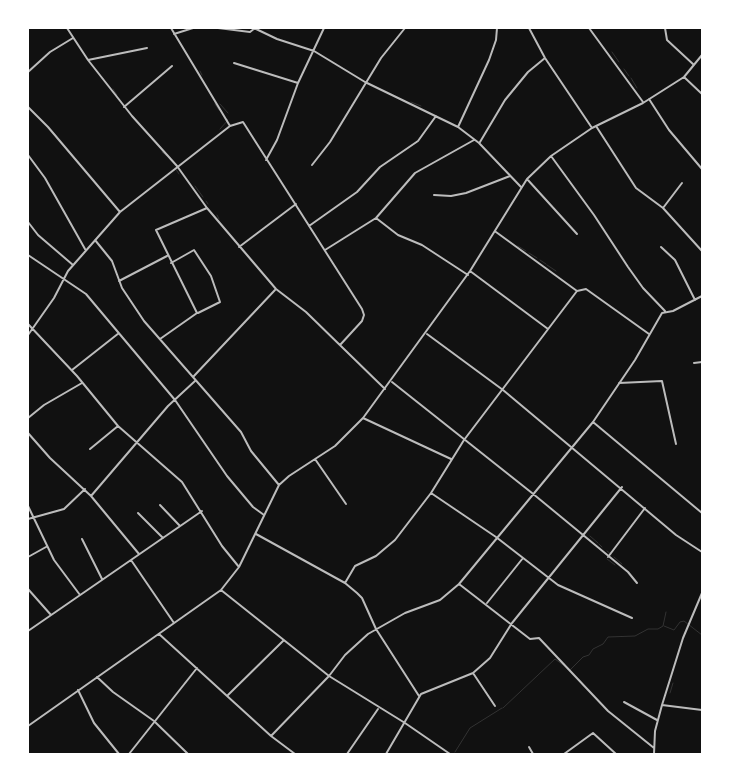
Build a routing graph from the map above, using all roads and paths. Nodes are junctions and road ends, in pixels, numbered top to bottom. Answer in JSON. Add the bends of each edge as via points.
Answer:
{"nodes":[{"id":1,"x":67,"y":28,"type":"edge"},
{"id":2,"x":171,"y":28,"type":"edge"},
{"id":3,"x":193,"y":28,"type":"edge"},
{"id":4,"x":218,"y":28,"type":"edge"},
{"id":5,"x":255,"y":28,"type":"edge"},
{"id":6,"x":324,"y":28,"type":"edge"},
{"id":7,"x":406,"y":28,"type":"edge"},
{"id":8,"x":497,"y":28,"type":"edge"},
{"id":9,"x":529,"y":28,"type":"edge"},
{"id":10,"x":589,"y":28,"type":"edge"},
{"id":11,"x":665,"y":28,"type":"edge"},
{"id":12,"x":174,"y":34,"type":"junction"},
{"id":13,"x":73,"y":38,"type":"junction"},
{"id":14,"x":147,"y":48,"type":"dead end"},
{"id":15,"x":314,"y":51,"type":"junction"},
{"id":16,"x":702,"y":55,"type":"edge"},
{"id":17,"x":545,"y":58,"type":"junction"},
{"id":18,"x":88,"y":60,"type":"junction"},
{"id":19,"x":234,"y":63,"type":"dead end"},
{"id":20,"x":694,"y":65,"type":"junction"},
{"id":21,"x":172,"y":66,"type":"dead end"},
{"id":22,"x":28,"y":72,"type":"edge"},
{"id":23,"x":684,"y":77,"type":"junction"},
{"id":24,"x":365,"y":82,"type":"junction"},
{"id":25,"x":298,"y":83,"type":"junction"},
{"id":26,"x":702,"y":94,"type":"edge"},
{"id":27,"x":649,"y":99,"type":"junction"},
{"id":28,"x":643,"y":103,"type":"junction"},
{"id":29,"x":124,"y":107,"type":"junction"},
{"id":30,"x":28,"y":108,"type":"edge"},
{"id":31,"x":436,"y":116,"type":"junction"},
{"id":32,"x":230,"y":126,"type":"junction"},
{"id":33,"x":596,"y":126,"type":"junction"},
{"id":34,"x":458,"y":127,"type":"junction"},
{"id":35,"x":592,"y":128,"type":"junction"},
{"id":36,"x":474,"y":140,"type":"junction"},
{"id":37,"x":479,"y":143,"type":"junction"},
{"id":38,"x":28,"y":156,"type":"edge"},
{"id":39,"x":551,"y":156,"type":"junction"},
{"id":40,"x":266,"y":160,"type":"junction"},
{"id":41,"x":177,"y":166,"type":"junction"},
{"id":42,"x":312,"y":166,"type":"dead end"},
{"id":43,"x":702,"y":169,"type":"edge"},
{"id":44,"x":510,"y":176,"type":"junction"},
{"id":45,"x":527,"y":179,"type":"junction"},
{"id":46,"x":682,"y":183,"type":"dead end"},
{"id":47,"x":521,"y":188,"type":"junction"},
{"id":48,"x":434,"y":195,"type":"dead end"},
{"id":49,"x":296,"y":204,"type":"junction"},
{"id":50,"x":207,"y":208,"type":"junction"},
{"id":51,"x":663,"y":208,"type":"junction"},
{"id":52,"x":120,"y":212,"type":"junction"},
{"id":53,"x":376,"y":218,"type":"junction"},
{"id":54,"x":28,"y":222,"type":"edge"},
{"id":55,"x":310,"y":226,"type":"junction"},
{"id":56,"x":496,"y":232,"type":"junction"},
{"id":57,"x":576,"y":234,"type":"dead end"},
{"id":58,"x":95,"y":240,"type":"junction"},
{"id":59,"x":239,"y":247,"type":"junction"},
{"id":60,"x":661,"y":247,"type":"dead end"},
{"id":61,"x":86,"y":250,"type":"junction"},
{"id":62,"x":325,"y":250,"type":"junction"},
{"id":63,"x":702,"y":251,"type":"edge"},
{"id":64,"x":28,"y":255,"type":"edge"},
{"id":65,"x":167,"y":256,"type":"junction"},
{"id":66,"x":171,"y":263,"type":"junction"},
{"id":67,"x":72,"y":265,"type":"junction"},
{"id":68,"x":470,"y":271,"type":"junction"},
{"id":69,"x":468,"y":275,"type":"junction"},
{"id":70,"x":64,"y":278,"type":"junction"},
{"id":71,"x":119,"y":282,"type":"junction"},
{"id":72,"x":276,"y":289,"type":"junction"},
{"id":73,"x":577,"y":291,"type":"junction"},
{"id":74,"x":702,"y":296,"type":"edge"},
{"id":75,"x":695,"y":300,"type":"junction"},
{"id":76,"x":666,"y":311,"type":"junction"},
{"id":77,"x":197,"y":313,"type":"junction"},
{"id":78,"x":28,"y":324,"type":"edge"},
{"id":79,"x":33,"y":329,"type":"junction"},
{"id":80,"x":548,"y":329,"type":"junction"},
{"id":81,"x":119,"y":333,"type":"junction"},
{"id":82,"x":427,"y":334,"type":"junction"},
{"id":83,"x":649,"y":334,"type":"junction"},
{"id":84,"x":28,"y":336,"type":"edge"},
{"id":85,"x":160,"y":339,"type":"junction"},
{"id":86,"x":340,"y":345,"type":"junction"},
{"id":87,"x":702,"y":362,"type":"edge"},
{"id":88,"x":694,"y":364,"type":"dead end"},
{"id":89,"x":72,"y":370,"type":"junction"},
{"id":90,"x":193,"y":377,"type":"junction"},
{"id":91,"x":195,"y":380,"type":"junction"},
{"id":92,"x":391,"y":382,"type":"junction"},
{"id":93,"x":82,"y":383,"type":"junction"},
{"id":94,"x":619,"y":383,"type":"junction"},
{"id":95,"x":385,"y":388,"type":"junction"},
{"id":96,"x":503,"y":390,"type":"junction"},
{"id":97,"x":175,"y":400,"type":"junction"},
{"id":98,"x":28,"y":418,"type":"edge"},
{"id":99,"x":363,"y":418,"type":"junction"},
{"id":100,"x":593,"y":422,"type":"junction"},
{"id":101,"x":118,"y":426,"type":"junction"},
{"id":102,"x":28,"y":432,"type":"edge"},
{"id":103,"x":464,"y":440,"type":"junction"},
{"id":104,"x":136,"y":443,"type":"junction"},
{"id":105,"x":676,"y":444,"type":"dead end"},
{"id":106,"x":571,"y":446,"type":"junction"},
{"id":107,"x":90,"y":449,"type":"dead end"},
{"id":108,"x":315,"y":459,"type":"junction"},
{"id":109,"x":451,"y":459,"type":"junction"},
{"id":110,"x":279,"y":485,"type":"junction"},
{"id":111,"x":622,"y":487,"type":"junction"},
{"id":112,"x":85,"y":489,"type":"junction"},
{"id":113,"x":532,"y":493,"type":"junction"},
{"id":114,"x":431,"y":494,"type":"junction"},
{"id":115,"x":91,"y":496,"type":"junction"},
{"id":116,"x":346,"y":504,"type":"dead end"},
{"id":117,"x":160,"y":505,"type":"dead end"},
{"id":118,"x":28,"y":506,"type":"edge"},
{"id":119,"x":645,"y":508,"type":"junction"},
{"id":120,"x":202,"y":511,"type":"junction"},
{"id":121,"x":138,"y":513,"type":"dead end"},
{"id":122,"x":702,"y":513,"type":"edge"},
{"id":123,"x":264,"y":515,"type":"junction"},
{"id":124,"x":34,"y":517,"type":"junction"},
{"id":125,"x":28,"y":519,"type":"edge"},
{"id":126,"x":180,"y":526,"type":"junction"},
{"id":127,"x":255,"y":534,"type":"junction"},
{"id":128,"x":583,"y":536,"type":"junction"},
{"id":129,"x":496,"y":537,"type":"junction"},
{"id":130,"x":163,"y":538,"type":"junction"},
{"id":131,"x":82,"y":539,"type":"dead end"},
{"id":132,"x":46,"y":547,"type":"junction"},
{"id":133,"x":702,"y":552,"type":"edge"},
{"id":134,"x":139,"y":554,"type":"junction"},
{"id":135,"x":28,"y":557,"type":"edge"},
{"id":136,"x":608,"y":557,"type":"junction"},
{"id":137,"x":523,"y":558,"type":"junction"},
{"id":138,"x":131,"y":560,"type":"junction"},
{"id":139,"x":239,"y":567,"type":"junction"},
{"id":140,"x":548,"y":578,"type":"junction"},
{"id":141,"x":102,"y":579,"type":"junction"},
{"id":142,"x":345,"y":583,"type":"junction"},
{"id":143,"x":459,"y":584,"type":"junction"},
{"id":144,"x":638,"y":584,"type":"dead end"},
{"id":145,"x":28,"y":589,"type":"edge"},
{"id":146,"x":221,"y":590,"type":"junction"},
{"id":147,"x":702,"y":593,"type":"edge"},
{"id":148,"x":80,"y":595,"type":"junction"},
{"id":149,"x":702,"y":598,"type":"edge"},
{"id":150,"x":487,"y":603,"type":"junction"},
{"id":151,"x":51,"y":615,"type":"junction"},
{"id":152,"x":632,"y":618,"type":"dead end"},
{"id":153,"x":174,"y":623,"type":"junction"},
{"id":154,"x":512,"y":623,"type":"junction"},
{"id":155,"x":376,"y":629,"type":"junction"},
{"id":156,"x":28,"y":631,"type":"edge"},
{"id":157,"x":159,"y":634,"type":"junction"},
{"id":158,"x":283,"y":641,"type":"junction"},
{"id":159,"x":197,"y":668,"type":"junction"},
{"id":160,"x":473,"y":673,"type":"junction"},
{"id":161,"x":329,"y":676,"type":"junction"},
{"id":162,"x":97,"y":677,"type":"junction"},
{"id":163,"x":78,"y":690,"type":"junction"},
{"id":164,"x":228,"y":695,"type":"junction"},
{"id":165,"x":419,"y":696,"type":"junction"},
{"id":166,"x":624,"y":702,"type":"dead end"},
{"id":167,"x":662,"y":705,"type":"junction"},
{"id":168,"x":495,"y":706,"type":"dead end"},
{"id":169,"x":379,"y":708,"type":"junction"},
{"id":170,"x":702,"y":710,"type":"edge"},
{"id":171,"x":657,"y":720,"type":"junction"},
{"id":172,"x":154,"y":721,"type":"junction"},
{"id":173,"x":405,"y":724,"type":"junction"},
{"id":174,"x":28,"y":726,"type":"edge"},
{"id":175,"x":271,"y":736,"type":"junction"},
{"id":176,"x":529,"y":747,"type":"dead end"},
{"id":177,"x":654,"y":748,"type":"junction"},
{"id":178,"x":119,"y":754,"type":"edge"},
{"id":179,"x":129,"y":754,"type":"edge"},
{"id":180,"x":188,"y":754,"type":"edge"},
{"id":181,"x":295,"y":754,"type":"edge"},
{"id":182,"x":347,"y":754,"type":"edge"},
{"id":183,"x":386,"y":754,"type":"edge"},
{"id":184,"x":450,"y":754,"type":"edge"},
{"id":185,"x":533,"y":754,"type":"edge"},
{"id":186,"x":564,"y":754,"type":"edge"},
{"id":187,"x":616,"y":754,"type":"edge"},
{"id":188,"x":654,"y":754,"type":"edge"}],
"edges":[{"from":1,"to":13,"type":"street"},
{"from":2,"to":12,"type":"street"},
{"from":3,"to":12,"type":"street"},
{"from":4,"to":5,"type":"street","via":[[250,32]]},
{"from":5,"to":15,"type":"street"},
{"from":6,"to":15,"type":"street"},
{"from":7,"to":24,"type":"street"},
{"from":8,"to":34,"type":"street","via":[[489,60]]},
{"from":9,"to":17,"type":"street"},
{"from":10,"to":28,"type":"street"},
{"from":11,"to":20,"type":"street","via":[[667,40]]},
{"from":12,"to":32,"type":"street"},
{"from":13,"to":18,"type":"street"},
{"from":13,"to":22,"type":"street","via":[[50,52]]},
{"from":14,"to":18,"type":"street"},
{"from":15,"to":24,"type":"street"},
{"from":15,"to":25,"type":"street"},
{"from":16,"to":20,"type":"street"},
{"from":17,"to":35,"type":"street"},
{"from":17,"to":37,"type":"street","via":[[528,72],[505,100]]},
{"from":18,"to":29,"type":"street"},
{"from":19,"to":25,"type":"street"},
{"from":20,"to":23,"type":"street"},
{"from":21,"to":29,"type":"street"},
{"from":23,"to":26,"type":"street"},
{"from":23,"to":27,"type":"street"},
{"from":24,"to":31,"type":"street"},
{"from":24,"to":42,"type":"street","via":[[342,124]]},
{"from":25,"to":40,"type":"street"},
{"from":27,"to":28,"type":"street"},
{"from":27,"to":43,"type":"street","via":[[669,130]]},
{"from":28,"to":33,"type":"street"},
{"from":29,"to":41,"type":"street"},
{"from":30,"to":52,"type":"street","via":[[48,126]]},
{"from":31,"to":34,"type":"street"},
{"from":31,"to":55,"type":"street","via":[[418,141],[380,167],[358,192]]},
{"from":32,"to":40,"type":"street","via":[[243,122]]},
{"from":32,"to":41,"type":"street"},
{"from":33,"to":35,"type":"street"},
{"from":33,"to":51,"type":"street","via":[[636,188]]},
{"from":34,"to":36,"type":"street"},
{"from":35,"to":39,"type":"street"},
{"from":36,"to":37,"type":"street"},
{"from":36,"to":53,"type":"street","via":[[415,173]]},
{"from":37,"to":44,"type":"street"},
{"from":38,"to":61,"type":"street","via":[[45,178]]},
{"from":39,"to":45,"type":"street"},
{"from":39,"to":76,"type":"street","via":[[643,288]]},
{"from":40,"to":49,"type":"street"},
{"from":41,"to":50,"type":"street"},
{"from":41,"to":52,"type":"street"},
{"from":44,"to":47,"type":"street"},
{"from":44,"to":48,"type":"street","via":[[466,193]]},
{"from":45,"to":47,"type":"street"},
{"from":45,"to":57,"type":"street"},
{"from":46,"to":51,"type":"street"},
{"from":47,"to":56,"type":"street"},
{"from":49,"to":55,"type":"street"},
{"from":49,"to":59,"type":"street"},
{"from":50,"to":59,"type":"street"},
{"from":50,"to":65,"type":"street","via":[[156,229]]},
{"from":51,"to":63,"type":"street"},
{"from":52,"to":58,"type":"street"},
{"from":53,"to":62,"type":"street"},
{"from":53,"to":69,"type":"street","via":[[398,235],[422,245]]},
{"from":54,"to":67,"type":"street"},
{"from":55,"to":62,"type":"street"},
{"from":56,"to":68,"type":"street"},
{"from":56,"to":73,"type":"street"},
{"from":58,"to":61,"type":"street"},
{"from":58,"to":71,"type":"street","via":[[112,261]]},
{"from":59,"to":72,"type":"street"},
{"from":60,"to":75,"type":"street","via":[[675,260]]},
{"from":61,"to":67,"type":"street"},
{"from":62,"to":86,"type":"street","via":[[364,315]]},
{"from":64,"to":70,"type":"street"},
{"from":65,"to":66,"type":"street"},
{"from":65,"to":71,"type":"street"},
{"from":66,"to":77,"type":"street"},
{"from":66,"to":77,"type":"street","via":[[194,250],[211,276],[220,302]]},
{"from":67,"to":70,"type":"street"},
{"from":68,"to":69,"type":"street"},
{"from":68,"to":80,"type":"street"},
{"from":69,"to":82,"type":"street"},
{"from":70,"to":79,"type":"street"},
{"from":70,"to":81,"type":"street","via":[[86,294]]},
{"from":71,"to":85,"type":"street"},
{"from":72,"to":86,"type":"street"},
{"from":72,"to":90,"type":"street"},
{"from":73,"to":80,"type":"street"},
{"from":73,"to":83,"type":"street","via":[[586,289]]},
{"from":74,"to":75,"type":"street"},
{"from":75,"to":76,"type":"street"},
{"from":76,"to":83,"type":"street"},
{"from":77,"to":85,"type":"street"},
{"from":78,"to":79,"type":"street"},
{"from":79,"to":84,"type":"street"},
{"from":79,"to":89,"type":"street"},
{"from":80,"to":96,"type":"street"},
{"from":81,"to":89,"type":"street"},
{"from":81,"to":97,"type":"street"},
{"from":82,"to":92,"type":"street"},
{"from":82,"to":96,"type":"street"},
{"from":83,"to":94,"type":"street"},
{"from":85,"to":90,"type":"street"},
{"from":86,"to":95,"type":"street"},
{"from":87,"to":88,"type":"street"},
{"from":89,"to":93,"type":"street"},
{"from":90,"to":91,"type":"street"},
{"from":91,"to":97,"type":"street"},
{"from":91,"to":110,"type":"street","via":[[241,432],[251,451]]},
{"from":92,"to":95,"type":"street"},
{"from":92,"to":103,"type":"street"},
{"from":93,"to":98,"type":"street"},
{"from":93,"to":101,"type":"street"},
{"from":94,"to":100,"type":"street"},
{"from":94,"to":105,"type":"street","via":[[662,381]]},
{"from":95,"to":99,"type":"street"},
{"from":96,"to":103,"type":"street"},
{"from":96,"to":106,"type":"street"},
{"from":97,"to":104,"type":"street"},
{"from":97,"to":123,"type":"street","via":[[227,476]]},
{"from":99,"to":108,"type":"street","via":[[348,436]]},
{"from":99,"to":109,"type":"street"},
{"from":100,"to":106,"type":"street"},
{"from":100,"to":122,"type":"street"},
{"from":101,"to":104,"type":"street"},
{"from":101,"to":107,"type":"street"},
{"from":102,"to":112,"type":"street","via":[[50,458]]},
{"from":103,"to":109,"type":"street"},
{"from":103,"to":113,"type":"street"},
{"from":104,"to":115,"type":"street"},
{"from":104,"to":120,"type":"street","via":[[182,482]]},
{"from":106,"to":111,"type":"street"},
{"from":106,"to":113,"type":"street"},
{"from":108,"to":110,"type":"street"},
{"from":108,"to":116,"type":"street"},
{"from":109,"to":114,"type":"street"},
{"from":110,"to":123,"type":"street"},
{"from":111,"to":119,"type":"street"},
{"from":111,"to":128,"type":"street"},
{"from":112,"to":115,"type":"street"},
{"from":112,"to":124,"type":"street","via":[[64,509]]},
{"from":113,"to":128,"type":"street"},
{"from":113,"to":129,"type":"street"},
{"from":114,"to":129,"type":"street"},
{"from":114,"to":142,"type":"street","via":[[395,540],[376,556],[355,566]]},
{"from":115,"to":134,"type":"street"},
{"from":117,"to":126,"type":"street"},
{"from":118,"to":124,"type":"street"},
{"from":119,"to":133,"type":"street"},
{"from":119,"to":136,"type":"street"},
{"from":120,"to":126,"type":"street"},
{"from":120,"to":139,"type":"street","via":[[222,546]]},
{"from":121,"to":130,"type":"street"},
{"from":123,"to":127,"type":"street"},
{"from":124,"to":125,"type":"street"},
{"from":124,"to":132,"type":"street"},
{"from":126,"to":130,"type":"street"},
{"from":127,"to":139,"type":"street"},
{"from":127,"to":142,"type":"street"},
{"from":128,"to":136,"type":"street"},
{"from":128,"to":140,"type":"street"},
{"from":129,"to":137,"type":"street"},
{"from":129,"to":143,"type":"street"},
{"from":130,"to":134,"type":"street"},
{"from":131,"to":141,"type":"street"},
{"from":132,"to":135,"type":"street"},
{"from":132,"to":148,"type":"street"},
{"from":134,"to":138,"type":"street"},
{"from":136,"to":144,"type":"street"},
{"from":137,"to":140,"type":"street"},
{"from":137,"to":150,"type":"street"},
{"from":138,"to":141,"type":"street"},
{"from":138,"to":153,"type":"street"},
{"from":139,"to":146,"type":"street"},
{"from":140,"to":152,"type":"street","via":[[568,591]]},
{"from":140,"to":154,"type":"street"},
{"from":141,"to":148,"type":"street"},
{"from":142,"to":155,"type":"street","via":[[362,598]]},
{"from":143,"to":150,"type":"street"},
{"from":143,"to":155,"type":"street","via":[[440,600],[405,613]]},
{"from":145,"to":151,"type":"street"},
{"from":146,"to":153,"type":"street"},
{"from":146,"to":158,"type":"street"},
{"from":147,"to":149,"type":"street"},
{"from":148,"to":151,"type":"street"},
{"from":149,"to":167,"type":"street","via":[[683,638]]},
{"from":150,"to":154,"type":"street"},
{"from":151,"to":156,"type":"street"},
{"from":153,"to":157,"type":"street"},
{"from":154,"to":160,"type":"street","via":[[490,658]]},
{"from":154,"to":177,"type":"street","via":[[530,639],[538,638],[619,721]]},
{"from":155,"to":161,"type":"street","via":[[345,655]]},
{"from":155,"to":165,"type":"street"},
{"from":157,"to":159,"type":"street"},
{"from":157,"to":162,"type":"street"},
{"from":158,"to":161,"type":"street"},
{"from":158,"to":164,"type":"street"},
{"from":159,"to":164,"type":"street"},
{"from":159,"to":172,"type":"street"},
{"from":160,"to":165,"type":"street"},
{"from":160,"to":168,"type":"street"},
{"from":161,"to":169,"type":"street"},
{"from":161,"to":175,"type":"street"},
{"from":162,"to":163,"type":"street"},
{"from":162,"to":172,"type":"street"},
{"from":163,"to":174,"type":"street"},
{"from":163,"to":178,"type":"street","via":[[94,723]]},
{"from":164,"to":175,"type":"street"},
{"from":165,"to":173,"type":"street"},
{"from":166,"to":171,"type":"street"},
{"from":167,"to":170,"type":"street"},
{"from":167,"to":171,"type":"street"},
{"from":169,"to":173,"type":"street"},
{"from":169,"to":182,"type":"street"},
{"from":171,"to":177,"type":"street"},
{"from":172,"to":179,"type":"street"},
{"from":172,"to":180,"type":"street"},
{"from":173,"to":183,"type":"street"},
{"from":173,"to":184,"type":"street"},
{"from":175,"to":181,"type":"street"},
{"from":176,"to":185,"type":"street"},
{"from":177,"to":188,"type":"street"},
{"from":186,"to":187,"type":"street","via":[[593,733]]}]}
